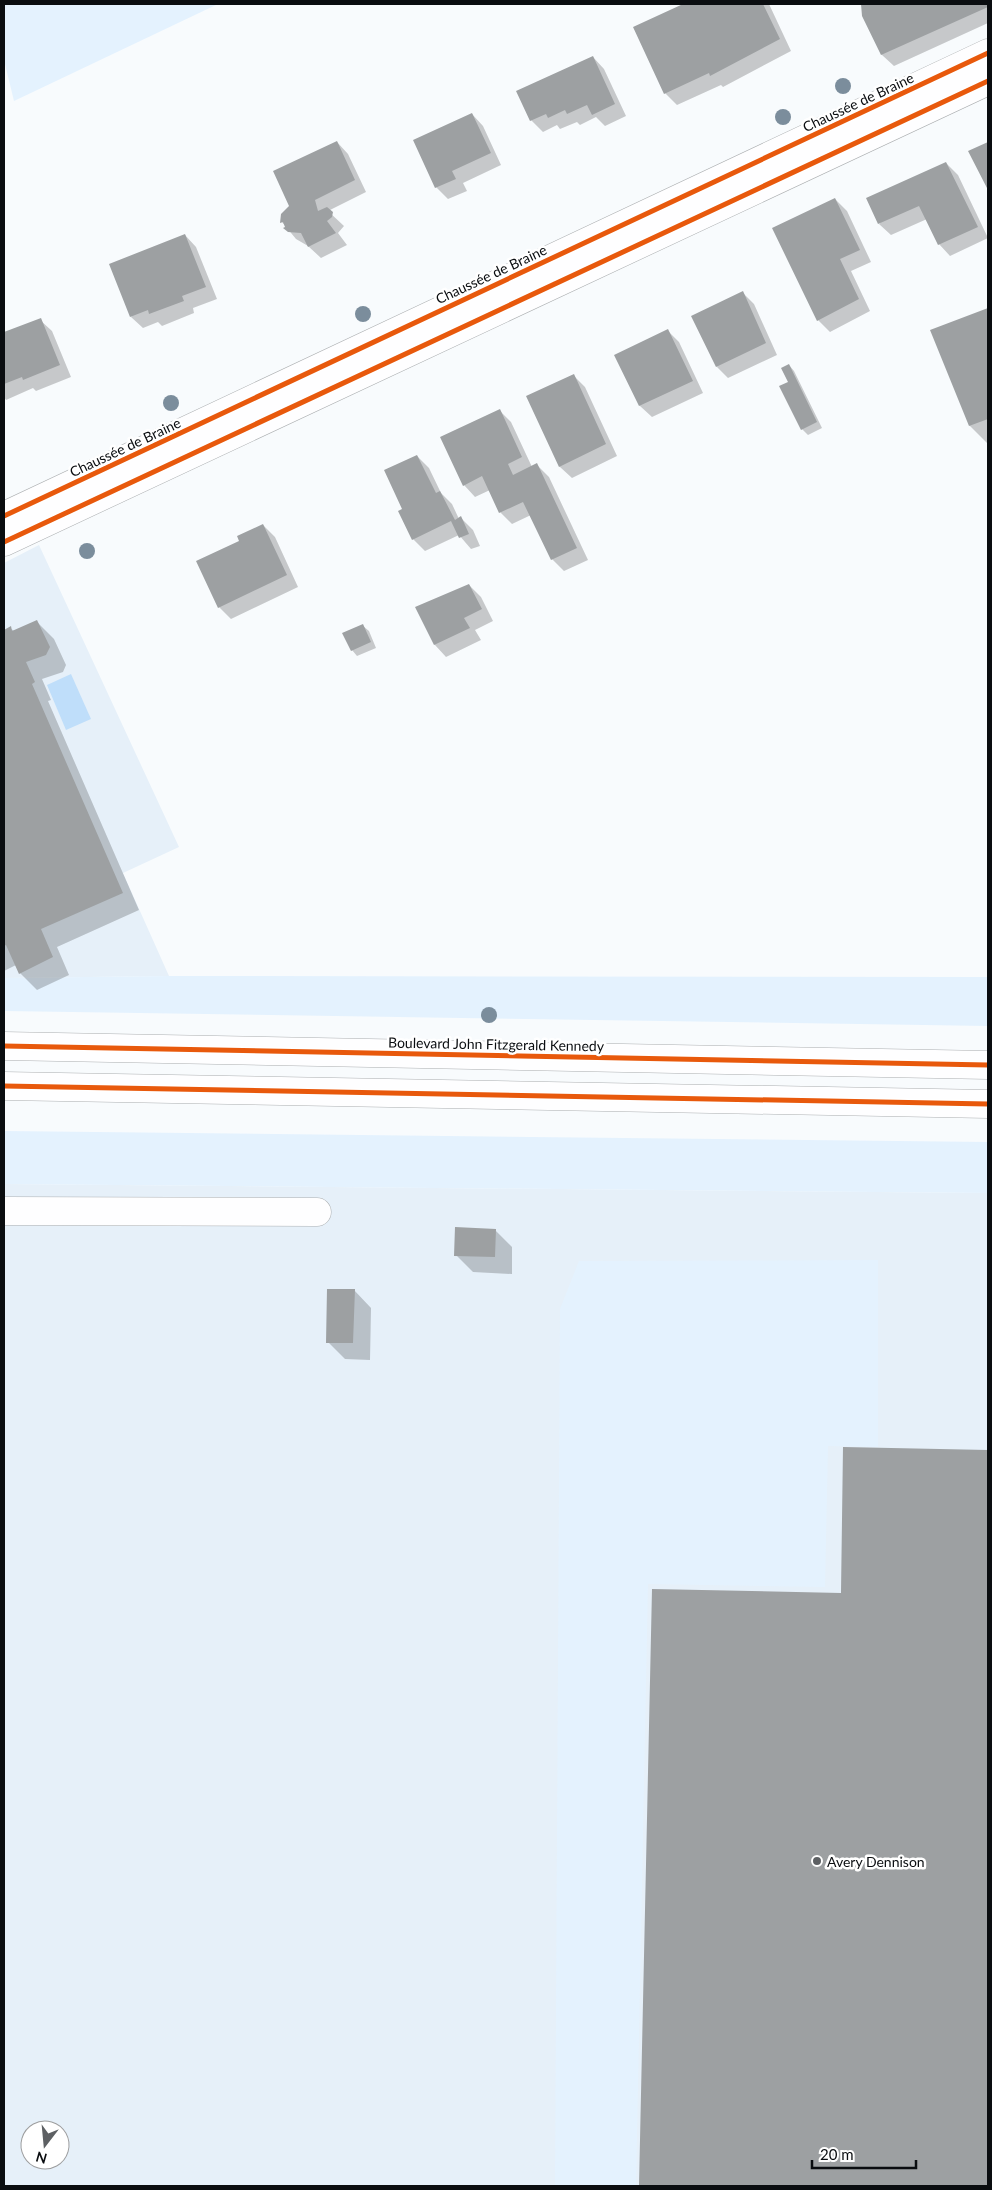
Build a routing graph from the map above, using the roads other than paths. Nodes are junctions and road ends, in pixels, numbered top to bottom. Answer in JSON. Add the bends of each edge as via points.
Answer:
{"nodes":[{"id":1,"x":988,"y":53,"type":"edge"},
{"id":2,"x":988,"y":81,"type":"edge"},
{"id":3,"x":4,"y":516,"type":"edge"},
{"id":4,"x":4,"y":542,"type":"edge"},
{"id":5,"x":4,"y":1046,"type":"edge"},
{"id":6,"x":988,"y":1065,"type":"edge"},
{"id":7,"x":4,"y":1086,"type":"edge"},
{"id":8,"x":988,"y":1104,"type":"edge"},
{"id":9,"x":4,"y":1211,"type":"edge"},
{"id":10,"x":317,"y":1212,"type":"dead end"}],
"edges":[{"from":1,"to":3,"type":"street","name":"Chaussée de Braine"},
{"from":2,"to":4,"type":"street"},
{"from":5,"to":6,"type":"street","name":"Boulevard John Fitzgerald Kennedy"},
{"from":7,"to":8,"type":"street"},
{"from":9,"to":10,"type":"street"}]}
